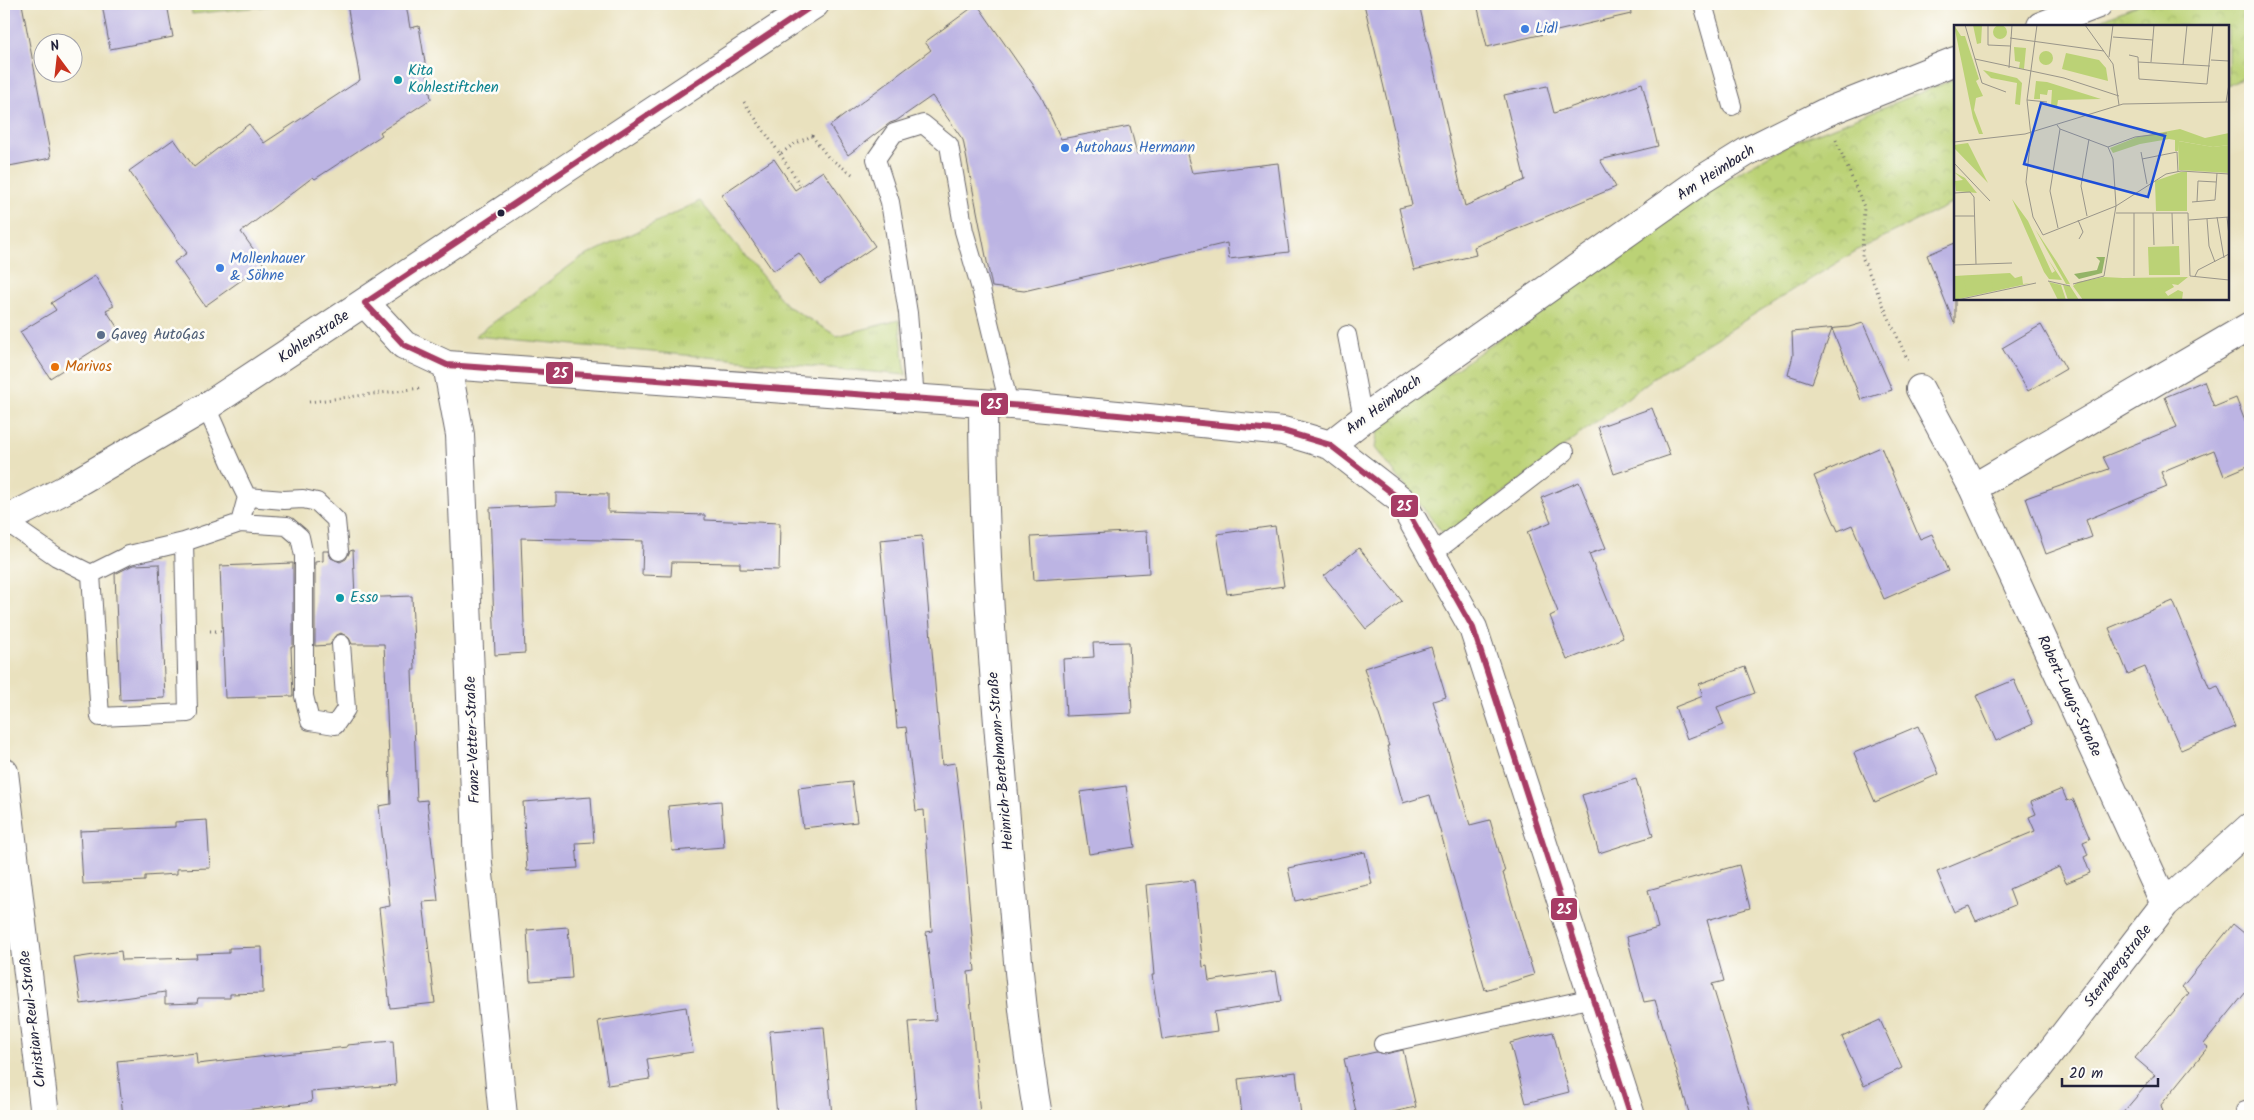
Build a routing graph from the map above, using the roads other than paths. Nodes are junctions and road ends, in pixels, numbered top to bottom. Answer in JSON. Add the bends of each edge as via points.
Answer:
{"nodes":[{"id":1,"x":815,"y":4,"type":"edge"},
{"id":2,"x":1702,"y":4,"type":"edge"},
{"id":3,"x":2098,"y":4,"type":"edge"},
{"id":4,"x":2044,"y":25,"type":"edge"},
{"id":5,"x":1954,"y":61,"type":"edge"},
{"id":6,"x":1732,"y":106,"type":"dead end"},
{"id":7,"x":365,"y":303,"type":"junction"},
{"id":8,"x":2250,"y":326,"type":"edge"},
{"id":9,"x":1347,"y":335,"type":"dead end"},
{"id":10,"x":448,"y":365,"type":"junction"},
{"id":11,"x":1920,"y":389,"type":"road end"},
{"id":12,"x":916,"y":399,"type":"junction"},
{"id":13,"x":996,"y":405,"type":"junction"},
{"id":14,"x":206,"y":408,"type":"junction"},
{"id":15,"x":1363,"y":419,"type":"junction"},
{"id":16,"x":1330,"y":445,"type":"junction"},
{"id":17,"x":1565,"y":452,"type":"dead end"},
{"id":18,"x":1973,"y":488,"type":"junction"},
{"id":19,"x":247,"y":497,"type":"junction"},
{"id":20,"x":4,"y":521,"type":"edge"},
{"id":21,"x":240,"y":523,"type":"junction"},
{"id":22,"x":184,"y":542,"type":"junction"},
{"id":23,"x":339,"y":551,"type":"dead end"},
{"id":24,"x":1432,"y":554,"type":"junction"},
{"id":25,"x":91,"y":574,"type":"junction"},
{"id":26,"x":341,"y":644,"type":"dead end"},
{"id":27,"x":4,"y":772,"type":"edge"},
{"id":28,"x":2250,"y":827,"type":"edge"},
{"id":29,"x":7,"y":828,"type":"edge"},
{"id":30,"x":2165,"y":904,"type":"junction"},
{"id":31,"x":1593,"y":998,"type":"junction"},
{"id":32,"x":1383,"y":1044,"type":"dead end"},
{"id":33,"x":45,"y":1116,"type":"edge"},
{"id":34,"x":503,"y":1116,"type":"edge"},
{"id":35,"x":1038,"y":1116,"type":"edge"},
{"id":36,"x":1631,"y":1116,"type":"edge"},
{"id":37,"x":1997,"y":1116,"type":"edge"}],
"edges":[{"from":1,"to":7,"type":"street","name":"Kohlenstraße"},
{"from":2,"to":6,"type":"lane"},
{"from":3,"to":4,"type":"street"},
{"from":5,"to":15,"type":"street","name":"Am Heimbach","via":[[1824,113],[1748,151],[1703,179]]},
{"from":7,"to":10,"type":"street","name":"Am Heimbach","via":[[404,345]]},
{"from":7,"to":14,"type":"street","name":"Kohlenstraße"},
{"from":8,"to":18,"type":"street"},
{"from":9,"to":15,"type":"lane"},
{"from":10,"to":12,"type":"street","name":"Am Heimbach"},
{"from":10,"to":34,"type":"street","name":"Franz-Vetter-Straße","via":[[460,435],[478,864]]},
{"from":11,"to":18,"type":"street","name":"Robert-Laugs-Straße"},
{"from":12,"to":13,"type":"street","name":"Am Heimbach"},
{"from":12,"to":13,"type":"lane","via":[[908,313],[890,202],[876,158],[894,133],[923,124],[949,145],[964,230],[981,289]]},
{"from":13,"to":16,"type":"street","name":"Am Heimbach","via":[[1283,431]]},
{"from":13,"to":35,"type":"street","name":"Heinrich-Bertelmann-Straße","via":[[983,488],[995,689],[1020,981]]},
{"from":14,"to":19,"type":"lane"},
{"from":14,"to":20,"type":"street","name":"Kohlenstraße"},
{"from":15,"to":16,"type":"street","name":"Am Heimbach"},
{"from":16,"to":24,"type":"street","via":[[1401,500]]},
{"from":17,"to":24,"type":"lane"},
{"from":18,"to":30,"type":"street","name":"Robert-Laugs-Straße"},
{"from":19,"to":21,"type":"lane"},
{"from":19,"to":23,"type":"lane","via":[[317,502],[336,520]]},
{"from":20,"to":25,"type":"lane","via":[[57,557]]},
{"from":21,"to":22,"type":"lane"},
{"from":21,"to":26,"type":"lane","via":[[287,526],[300,537],[304,556],[304,696],[310,722],[335,725],[346,709]]},
{"from":22,"to":25,"type":"lane","via":[[129,555]]},
{"from":22,"to":25,"type":"lane","via":[[188,713],[100,717]]},
{"from":24,"to":31,"type":"street","via":[[1473,628]]},
{"from":27,"to":29,"type":"street","name":"Christian-Reul-Straße"},
{"from":28,"to":30,"type":"street","name":"Sternbergstraße"},
{"from":29,"to":33,"type":"street","name":"Christian-Reul-Straße"},
{"from":30,"to":37,"type":"street","name":"Sternbergstraße","via":[[2036,1071]]},
{"from":31,"to":32,"type":"lane"},
{"from":31,"to":36,"type":"street"}]}
